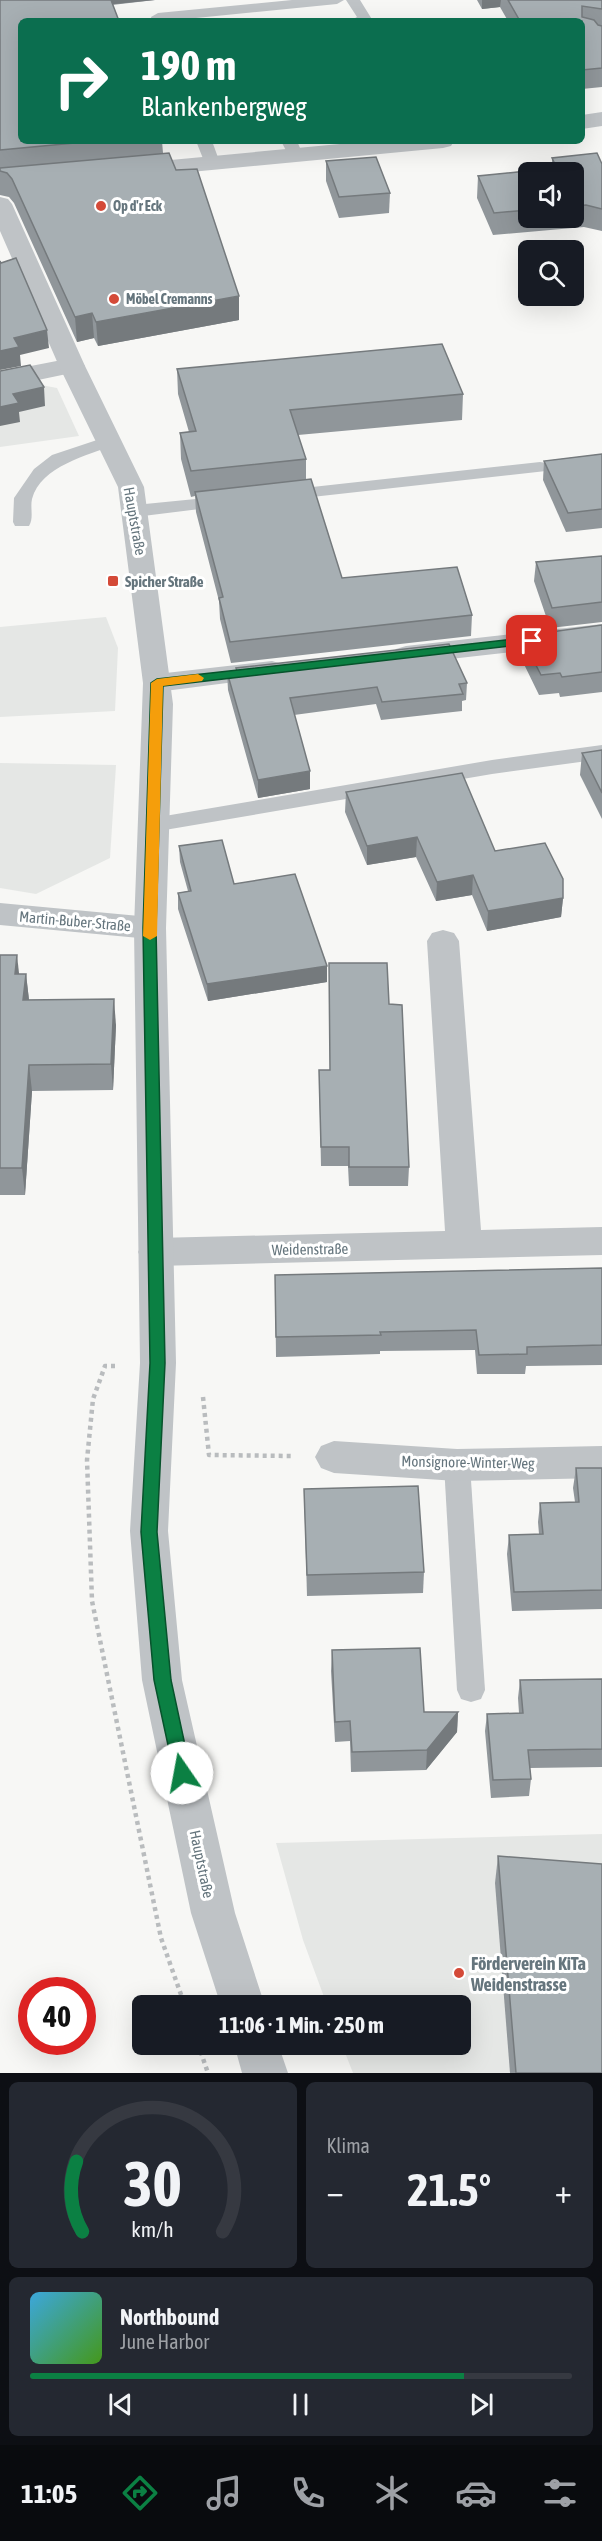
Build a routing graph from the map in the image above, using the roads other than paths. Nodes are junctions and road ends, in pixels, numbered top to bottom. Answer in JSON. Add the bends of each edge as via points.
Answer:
{"nodes":[{"id":1,"x":337,"y":0,"type":"edge"},
{"id":2,"x":353,"y":0,"type":"edge"},
{"id":3,"x":158,"y":18,"type":"edge"},
{"id":4,"x":365,"y":18,"type":"edge"},
{"id":5,"x":602,"y":118,"type":"edge"},
{"id":6,"x":585,"y":121,"type":"edge"},
{"id":7,"x":205,"y":144,"type":"edge"},
{"id":8,"x":378,"y":144,"type":"edge"},
{"id":9,"x":292,"y":148,"type":"edge"},
{"id":10,"x":212,"y":163,"type":"junction"},
{"id":11,"x":110,"y":172,"type":"edge"},
{"id":12,"x":0,"y":204,"type":"edge"},
{"id":13,"x":72,"y":366,"type":"junction"},
{"id":14,"x":0,"y":380,"type":"edge"},
{"id":15,"x":109,"y":441,"type":"junction"},
{"id":16,"x":540,"y":467,"type":"dead end"},
{"id":17,"x":266,"y":497,"type":"edge"},
{"id":18,"x":242,"y":500,"type":"edge"},
{"id":19,"x":135,"y":511,"type":"junction"},
{"id":20,"x":22,"y":522,"type":"dead end"},
{"id":21,"x":602,"y":633,"type":"edge"},
{"id":22,"x":380,"y":658,"type":"edge"},
{"id":23,"x":298,"y":667,"type":"edge"},
{"id":24,"x":157,"y":683,"type":"junction"},
{"id":25,"x":602,"y":752,"type":"edge"},
{"id":26,"x":153,"y":825,"type":"junction"},
{"id":27,"x":0,"y":914,"type":"edge"},
{"id":28,"x":150,"y":928,"type":"junction"},
{"id":29,"x":443,"y":941,"type":"dead end"},
{"id":30,"x":602,"y":1241,"type":"edge"},
{"id":31,"x":464,"y":1246,"type":"junction"},
{"id":32,"x":156,"y":1252,"type":"junction"},
{"id":33,"x":334,"y":1456,"type":"road end"},
{"id":34,"x":602,"y":1462,"type":"edge"},
{"id":35,"x":457,"y":1465,"type":"junction"},
{"id":36,"x":471,"y":1690,"type":"dead end"},
{"id":37,"x":239,"y":1995,"type":"edge"},
{"id":38,"x":259,"y":2055,"type":"edge"},
{"id":39,"x":265,"y":2073,"type":"edge"}],
"edges":[{"from":1,"to":3,"type":"lane"},
{"from":2,"to":4,"type":"lane"},
{"from":5,"to":6,"type":"street"},
{"from":7,"to":10,"type":"lane"},
{"from":8,"to":9,"type":"street"},
{"from":9,"to":10,"type":"street"},
{"from":10,"to":11,"type":"street"},
{"from":12,"to":13,"type":"street","name":"Hauptstraße"},
{"from":13,"to":14,"type":"street"},
{"from":13,"to":15,"type":"street","name":"Hauptstraße"},
{"from":15,"to":19,"type":"street","name":"Hauptstraße","via":[[131,488]]},
{"from":15,"to":20,"type":"lane","via":[[58,459],[39,473],[23,498]]},
{"from":16,"to":17,"type":"lane"},
{"from":18,"to":19,"type":"lane"},
{"from":19,"to":24,"type":"street","name":"Hauptstraße"},
{"from":21,"to":22,"type":"street"},
{"from":23,"to":24,"type":"street"},
{"from":24,"to":26,"type":"street","name":"Hauptstraße"},
{"from":25,"to":26,"type":"lane"},
{"from":26,"to":28,"type":"street","name":"Hauptstraße"},
{"from":27,"to":28,"type":"street","name":"Martin-Buber-Straße"},
{"from":28,"to":32,"type":"street","name":"Hauptstraße"},
{"from":29,"to":31,"type":"street"},
{"from":30,"to":31,"type":"street","name":"Weidenstraße"},
{"from":31,"to":32,"type":"street","name":"Weidenstraße"},
{"from":32,"to":37,"type":"street","name":"Hauptstraße","via":[[158,1363],[149,1532],[162,1680],[213,1913]]},
{"from":33,"to":35,"type":"street","name":"Monsignore-Winter-Weg"},
{"from":34,"to":35,"type":"street","name":"Monsignore-Winter-Weg"},
{"from":35,"to":36,"type":"lane"},
{"from":38,"to":39,"type":"street"}]}
